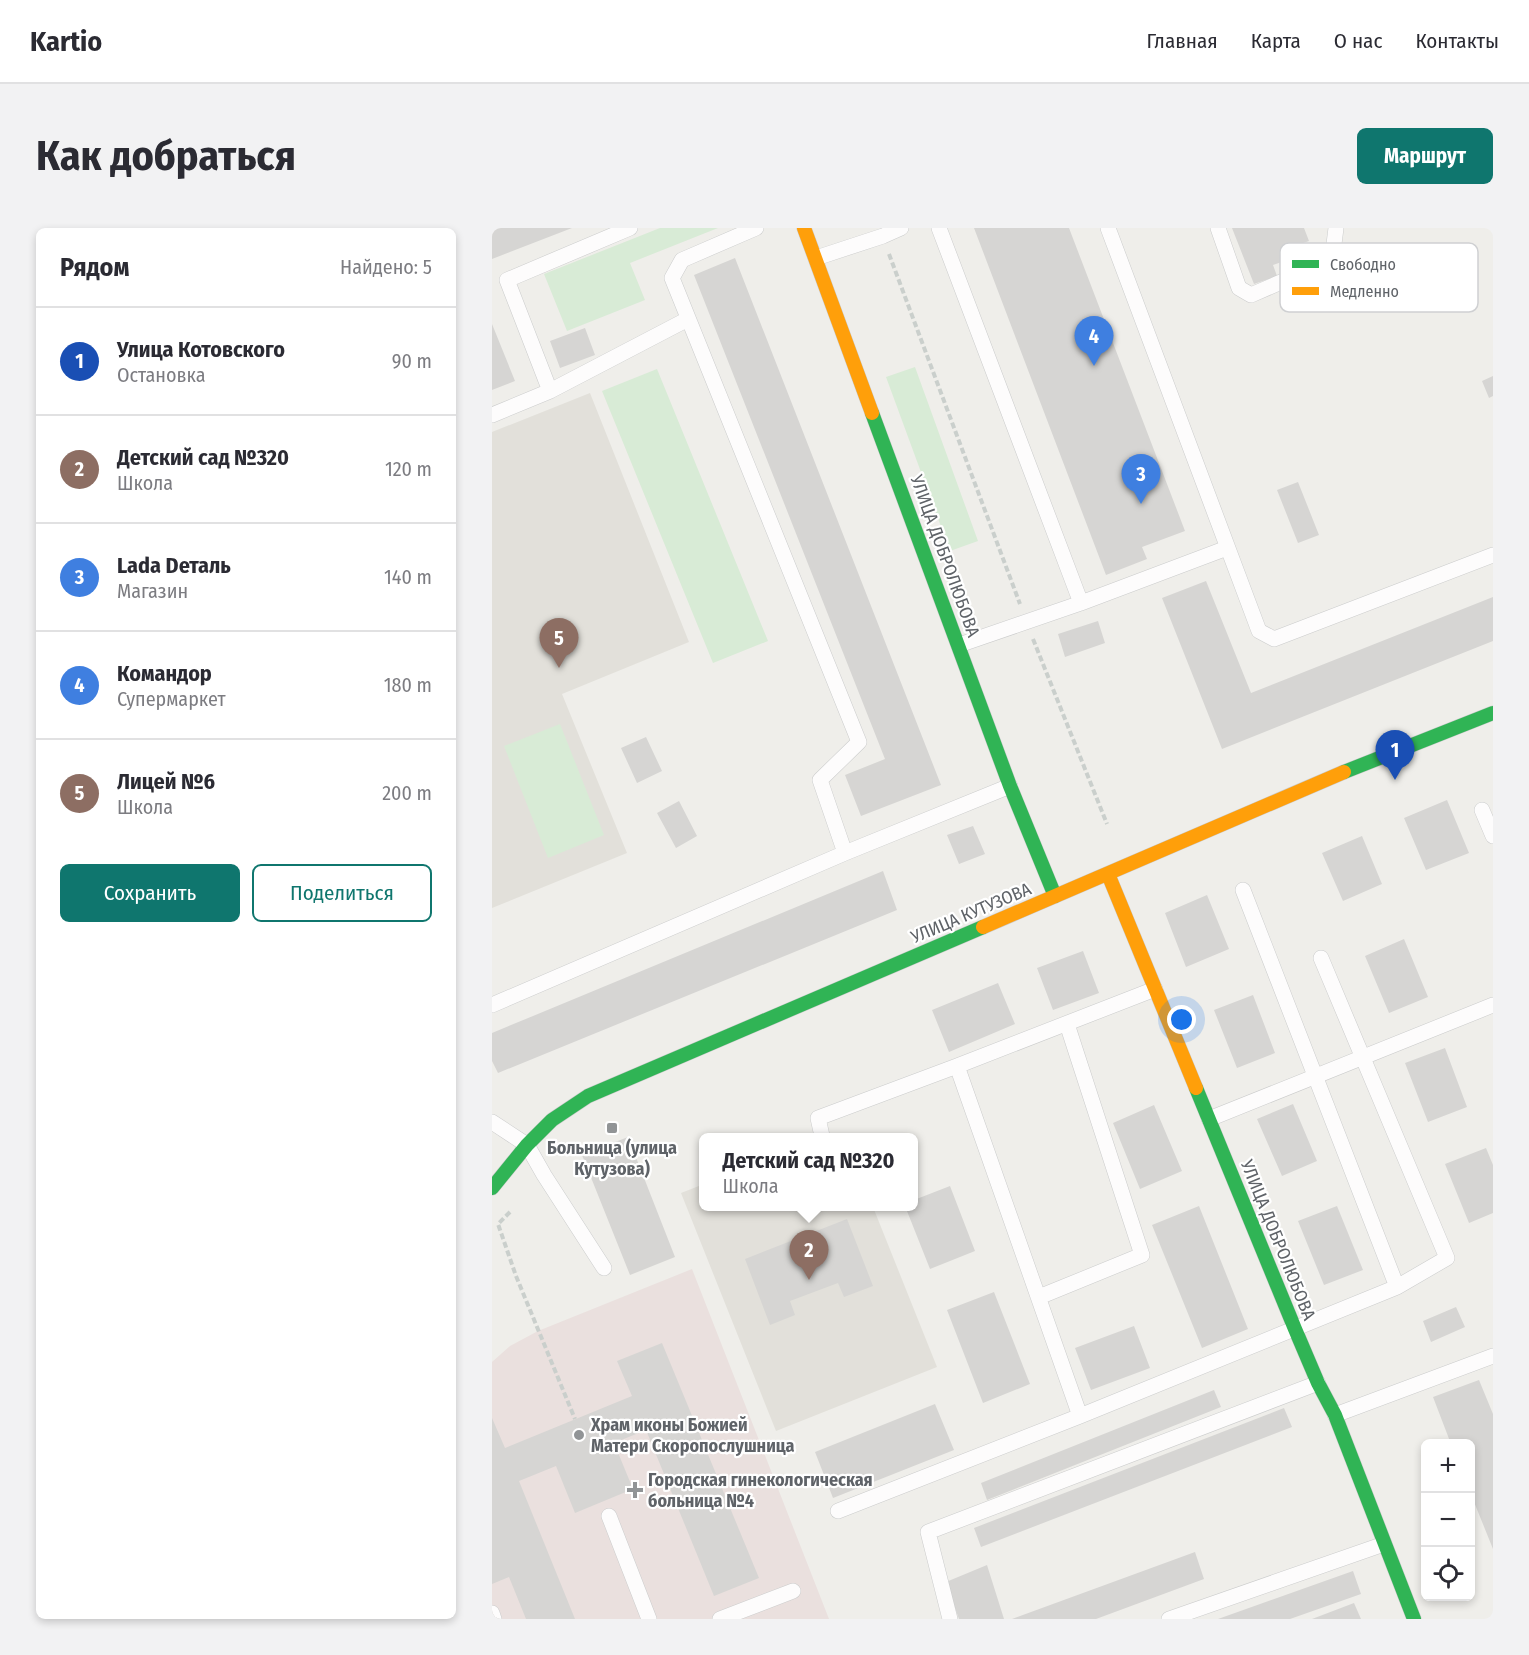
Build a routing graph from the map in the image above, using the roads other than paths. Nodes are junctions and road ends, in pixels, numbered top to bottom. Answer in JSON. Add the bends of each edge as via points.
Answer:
{"nodes":[{"id":1,"x":630,"y":228,"type":"edge"},
{"id":2,"x":756,"y":228,"type":"edge"},
{"id":3,"x":804,"y":228,"type":"edge"},
{"id":4,"x":901,"y":228,"type":"edge"},
{"id":5,"x":939,"y":228,"type":"edge"},
{"id":6,"x":1108,"y":228,"type":"edge"},
{"id":7,"x":1218,"y":228,"type":"edge"},
{"id":8,"x":1336,"y":228,"type":"edge"},
{"id":9,"x":1334,"y":243,"type":"edge"},
{"id":10,"x":816,"y":258,"type":"junction"},
{"id":11,"x":1280,"y":283,"type":"edge"},
{"id":12,"x":688,"y":319,"type":"junction"},
{"id":13,"x":550,"y":392,"type":"junction"},
{"id":14,"x":492,"y":415,"type":"edge"},
{"id":15,"x":1227,"y":548,"type":"junction"},
{"id":16,"x":1493,"y":555,"type":"edge"},
{"id":17,"x":1081,"y":603,"type":"junction"},
{"id":18,"x":958,"y":645,"type":"junction"},
{"id":19,"x":1493,"y":713,"type":"edge"},
{"id":20,"x":1010,"y":786,"type":"junction"},
{"id":21,"x":1482,"y":810,"type":"dead end"},
{"id":22,"x":1493,"y":836,"type":"edge"},
{"id":23,"x":845,"y":853,"type":"junction"},
{"id":24,"x":1107,"y":874,"type":"junction"},
{"id":25,"x":1244,"y":890,"type":"dead end"},
{"id":26,"x":1055,"y":896,"type":"junction"},
{"id":27,"x":1321,"y":958,"type":"dead end"},
{"id":28,"x":1155,"y":989,"type":"junction"},
{"id":29,"x":492,"y":1005,"type":"edge"},
{"id":30,"x":1493,"y":1005,"type":"edge"},
{"id":31,"x":1067,"y":1024,"type":"junction"},
{"id":32,"x":1363,"y":1057,"type":"junction"},
{"id":33,"x":957,"y":1066,"type":"junction"},
{"id":34,"x":1315,"y":1076,"type":"junction"},
{"id":35,"x":1209,"y":1119,"type":"junction"},
{"id":36,"x":492,"y":1122,"type":"edge"},
{"id":37,"x":821,"y":1133,"type":"edge"},
{"id":38,"x":527,"y":1145,"type":"junction"},
{"id":39,"x":492,"y":1188,"type":"edge"},
{"id":40,"x":604,"y":1268,"type":"dead end"},
{"id":41,"x":1397,"y":1287,"type":"junction"},
{"id":42,"x":1039,"y":1297,"type":"junction"},
{"id":43,"x":1295,"y":1329,"type":"junction"},
{"id":44,"x":1493,"y":1356,"type":"edge"},
{"id":45,"x":1318,"y":1383,"type":"junction"},
{"id":46,"x":1335,"y":1415,"type":"junction"},
{"id":47,"x":1080,"y":1416,"type":"junction"},
{"id":48,"x":838,"y":1511,"type":"dead end"},
{"id":49,"x":609,"y":1516,"type":"dead end"},
{"id":50,"x":1384,"y":1544,"type":"junction"},
{"id":51,"x":792,"y":1591,"type":"dead end"},
{"id":52,"x":492,"y":1613,"type":"edge"},
{"id":53,"x":494,"y":1619,"type":"edge"},
{"id":54,"x":649,"y":1619,"type":"edge"},
{"id":55,"x":720,"y":1619,"type":"edge"},
{"id":56,"x":950,"y":1619,"type":"edge"},
{"id":57,"x":1169,"y":1619,"type":"edge"},
{"id":58,"x":1414,"y":1619,"type":"edge"}],
"edges":[{"from":1,"to":13,"type":"lane","via":[[507,280]]},
{"from":2,"to":12,"type":"lane","via":[[682,260],[672,278]]},
{"from":3,"to":10,"type":"street","name":"УЛИЦА ДОБРОЛЮБОВА"},
{"from":4,"to":10,"type":"lane"},
{"from":5,"to":17,"type":"lane"},
{"from":6,"to":15,"type":"lane"},
{"from":7,"to":11,"type":"lane","via":[[1239,288],[1251,296]]},
{"from":8,"to":9,"type":"lane"},
{"from":10,"to":18,"type":"street","name":"УЛИЦА ДОБРОЛЮБОВА"},
{"from":12,"to":13,"type":"lane"},
{"from":12,"to":23,"type":"lane","via":[[859,742],[820,780]]},
{"from":13,"to":14,"type":"lane"},
{"from":15,"to":16,"type":"lane","via":[[1258,631],[1275,639]]},
{"from":15,"to":17,"type":"lane"},
{"from":17,"to":18,"type":"lane"},
{"from":18,"to":20,"type":"street","name":"УЛИЦА ДОБРОЛЮБОВА"},
{"from":19,"to":24,"type":"street","name":"УЛИЦА КУТУЗОВА"},
{"from":20,"to":23,"type":"lane"},
{"from":20,"to":26,"type":"street","name":"УЛИЦА ДОБРОЛЮБОВА"},
{"from":21,"to":22,"type":"lane"},
{"from":23,"to":29,"type":"lane"},
{"from":24,"to":26,"type":"street","name":"УЛИЦА КУТУЗОВА"},
{"from":24,"to":28,"type":"street","name":"УЛИЦА ДОБРОЛЮБОВА"},
{"from":25,"to":34,"type":"lane"},
{"from":26,"to":38,"type":"street","name":"УЛИЦА КУТУЗОВА","via":[[588,1096],[552,1120]]},
{"from":27,"to":32,"type":"lane"},
{"from":28,"to":31,"type":"lane"},
{"from":28,"to":35,"type":"street","name":"УЛИЦА ДОБРОЛЮБОВА"},
{"from":30,"to":32,"type":"lane"},
{"from":31,"to":33,"type":"lane"},
{"from":31,"to":42,"type":"lane","via":[[1142,1255]]},
{"from":32,"to":34,"type":"lane"},
{"from":32,"to":41,"type":"lane","via":[[1447,1258]]},
{"from":33,"to":37,"type":"lane","via":[[818,1118]]},
{"from":33,"to":42,"type":"lane"},
{"from":34,"to":35,"type":"lane"},
{"from":34,"to":41,"type":"lane"},
{"from":35,"to":43,"type":"street","name":"УЛИЦА ДОБРОЛЮБОВА"},
{"from":36,"to":38,"type":"lane"},
{"from":38,"to":39,"type":"street","name":"УЛИЦА КУТУЗОВА"},
{"from":38,"to":40,"type":"lane"},
{"from":41,"to":43,"type":"lane"},
{"from":42,"to":47,"type":"lane"},
{"from":43,"to":45,"type":"street","name":"УЛИЦА ДОБРОЛЮБОВА"},
{"from":43,"to":47,"type":"lane"},
{"from":44,"to":46,"type":"lane"},
{"from":45,"to":46,"type":"street","name":"УЛИЦА ДОБРОЛЮБОВА"},
{"from":45,"to":56,"type":"lane","via":[[928,1532]]},
{"from":46,"to":50,"type":"street","name":"УЛИЦА ДОБРОЛЮБОВА"},
{"from":47,"to":48,"type":"lane"},
{"from":49,"to":54,"type":"lane"},
{"from":50,"to":57,"type":"lane"},
{"from":50,"to":58,"type":"street","name":"УЛИЦА ДОБРОЛЮБОВА"},
{"from":51,"to":55,"type":"lane"},
{"from":52,"to":53,"type":"lane"}]}
